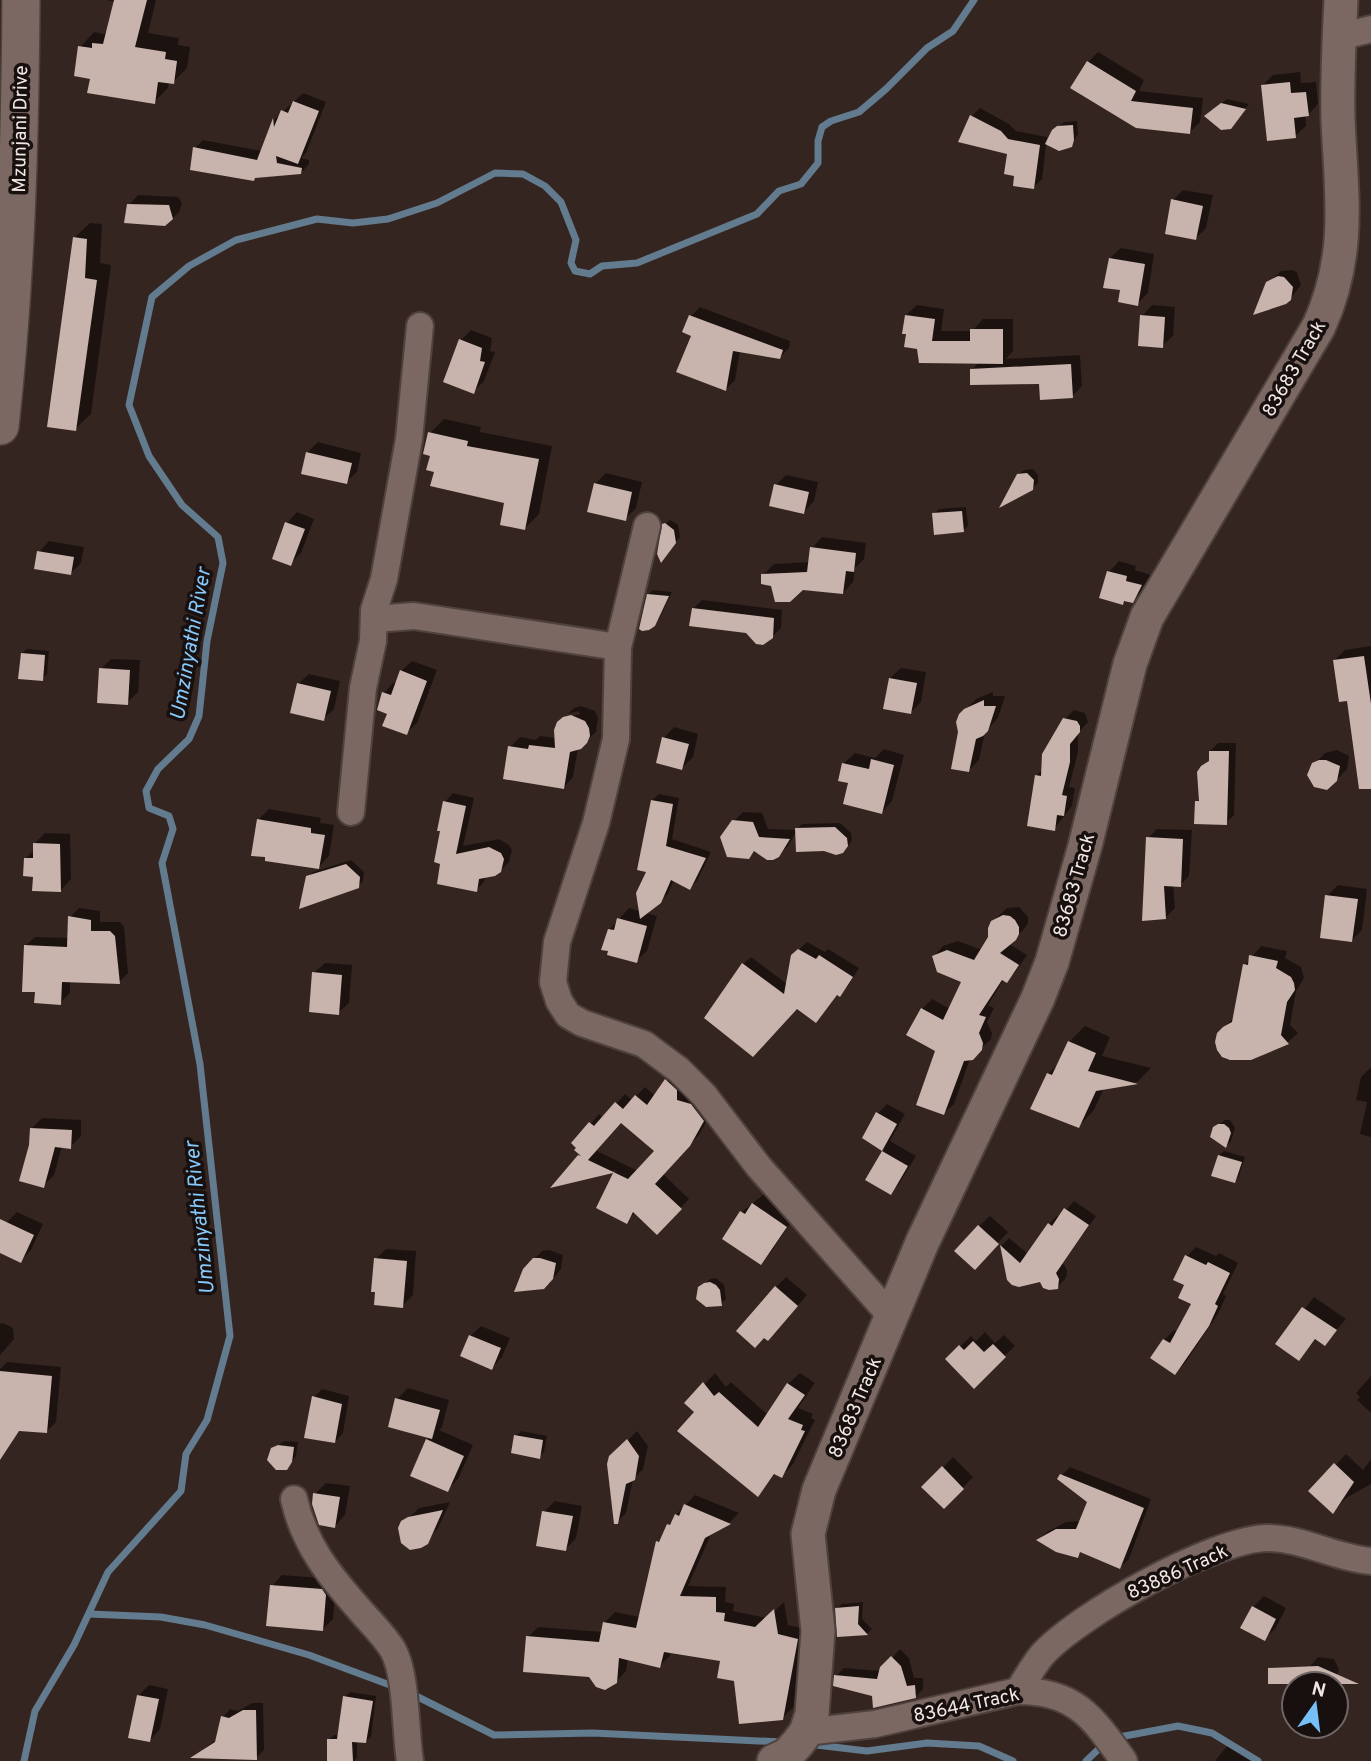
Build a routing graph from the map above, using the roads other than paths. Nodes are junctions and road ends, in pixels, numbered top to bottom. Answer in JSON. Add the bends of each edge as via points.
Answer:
{"nodes":[{"id":1,"x":21,"y":0,"type":"edge"},
{"id":2,"x":1340,"y":0,"type":"edge"},
{"id":3,"x":1371,"y":29,"type":"edge"},
{"id":4,"x":1339,"y":37,"type":"junction"},
{"id":5,"x":6,"y":288,"type":"edge"},
{"id":6,"x":420,"y":326,"type":"dead end"},
{"id":7,"x":0,"y":426,"type":"edge"},
{"id":8,"x":647,"y":526,"type":"dead end"},
{"id":9,"x":373,"y":619,"type":"junction"},
{"id":10,"x":618,"y":646,"type":"junction"},
{"id":11,"x":351,"y":812,"type":"dead end"},
{"id":12,"x":891,"y":1316,"type":"junction"},
{"id":13,"x":294,"y":1499,"type":"dead end"},
{"id":14,"x":1371,"y":1561,"type":"edge"},
{"id":15,"x":1018,"y":1691,"type":"junction"},
{"id":16,"x":806,"y":1732,"type":"junction"},
{"id":17,"x":1107,"y":1750,"type":"edge"},
{"id":18,"x":410,"y":1761,"type":"edge"},
{"id":19,"x":774,"y":1761,"type":"edge"},
{"id":20,"x":1124,"y":1761,"type":"edge"}],
"edges":[{"from":1,"to":5,"type":"main road","name":"Mzunjani Drive","via":[[17,205]]},
{"from":2,"to":4,"type":"street","name":"83683 Track"},
{"from":3,"to":4,"type":"street"},
{"from":4,"to":12,"type":"street","name":"83683 Track","via":[[1343,204],[1340,253],[1328,306],[1147,617],[1130,664],[1052,962]]},
{"from":5,"to":7,"type":"main road","name":"Mzunjani Drive","via":[[9,343]]},
{"from":6,"to":9,"type":"street","via":[[408,439]]},
{"from":8,"to":10,"type":"street"},
{"from":9,"to":10,"type":"street","via":[[414,616]]},
{"from":9,"to":11,"type":"street"},
{"from":10,"to":12,"type":"street","via":[[616,739],[596,823],[557,942],[553,982],[559,1001],[568,1015],[644,1044],[679,1070]]},
{"from":12,"to":16,"type":"street","name":"83683 Track","via":[[819,1490],[808,1534],[817,1631],[815,1689]]},
{"from":13,"to":18,"type":"street","via":[[300,1524],[318,1557],[394,1652],[401,1675]]},
{"from":14,"to":15,"type":"street","name":"83886 Track","via":[[1265,1538],[1189,1562],[1118,1599],[1070,1631],[1044,1654]]},
{"from":15,"to":16,"type":"street","name":"83644 Track","via":[[875,1724]]},
{"from":15,"to":17,"type":"street","name":"83644 Track","via":[[1054,1693],[1069,1700],[1092,1720]]},
{"from":16,"to":19,"type":"street","name":"83683 Track","via":[[788,1755]]},
{"from":17,"to":20,"type":"street","name":"83644 Track"}]}
